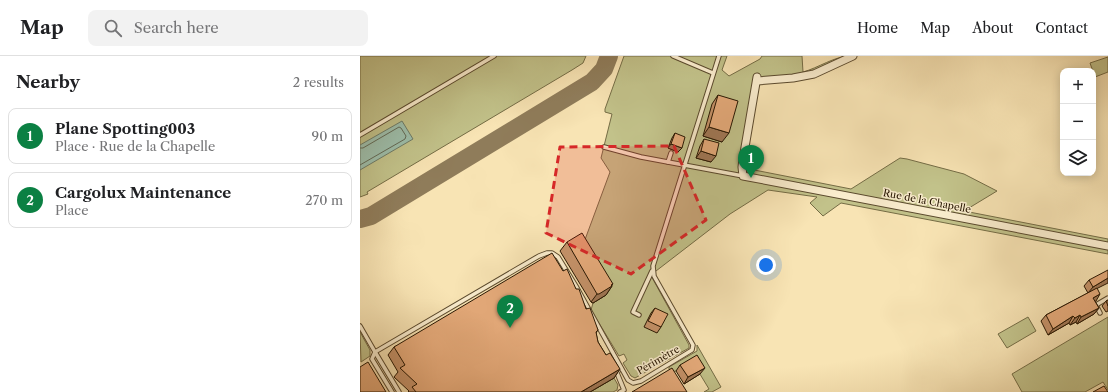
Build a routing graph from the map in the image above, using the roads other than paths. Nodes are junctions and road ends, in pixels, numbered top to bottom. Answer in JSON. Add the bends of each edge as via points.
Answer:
{"nodes":[{"id":1,"x":494,"y":56,"type":"edge"},
{"id":2,"x":673,"y":56,"type":"edge"},
{"id":3,"x":719,"y":56,"type":"edge"},
{"id":4,"x":853,"y":56,"type":"edge"},
{"id":5,"x":714,"y":72,"type":"junction"},
{"id":6,"x":360,"y":135,"type":"edge"},
{"id":7,"x":604,"y":147,"type":"dead end"},
{"id":8,"x":672,"y":153,"type":"dead end"},
{"id":9,"x":668,"y":162,"type":"junction"},
{"id":10,"x":684,"y":165,"type":"junction"},
{"id":11,"x":743,"y":176,"type":"junction"},
{"id":12,"x":1108,"y":246,"type":"edge"},
{"id":13,"x":652,"y":270,"type":"junction"},
{"id":14,"x":1108,"y":298,"type":"edge"},
{"id":15,"x":1100,"y":313,"type":"edge"},
{"id":16,"x":639,"y":315,"type":"dead end"},
{"id":17,"x":360,"y":326,"type":"edge"},
{"id":18,"x":375,"y":352,"type":"junction"},
{"id":19,"x":620,"y":366,"type":"junction"},
{"id":20,"x":392,"y":392,"type":"edge"},
{"id":21,"x":399,"y":392,"type":"edge"},
{"id":22,"x":620,"y":392,"type":"edge"}],
"edges":[{"from":1,"to":6,"type":"lane"},
{"from":2,"to":5,"type":"lane"},
{"from":3,"to":5,"type":"lane"},
{"from":4,"to":11,"type":"street","via":[[814,74],[793,78],[757,79],[743,159]]},
{"from":5,"to":10,"type":"lane"},
{"from":7,"to":9,"type":"lane"},
{"from":8,"to":9,"type":"lane"},
{"from":9,"to":10,"type":"lane"},
{"from":10,"to":11,"type":"lane"},
{"from":10,"to":13,"type":"lane"},
{"from":11,"to":12,"type":"street","name":"Rue de la Chapelle"},
{"from":13,"to":16,"type":"lane","via":[[633,312]]},
{"from":13,"to":19,"type":"lane","name":"Périmètre","via":[[693,345],[692,350],[633,383],[628,380]]},
{"from":14,"to":15,"type":"lane","via":[[1096,305]]},
{"from":17,"to":18,"type":"lane"},
{"from":18,"to":19,"type":"lane","name":"Périmètre","via":[[539,256],[552,253],[558,257],[577,288]]},
{"from":18,"to":20,"type":"lane","via":[[372,359]]},
{"from":18,"to":21,"type":"lane"},
{"from":19,"to":22,"type":"lane","via":[[617,373],[624,390]]}]}
